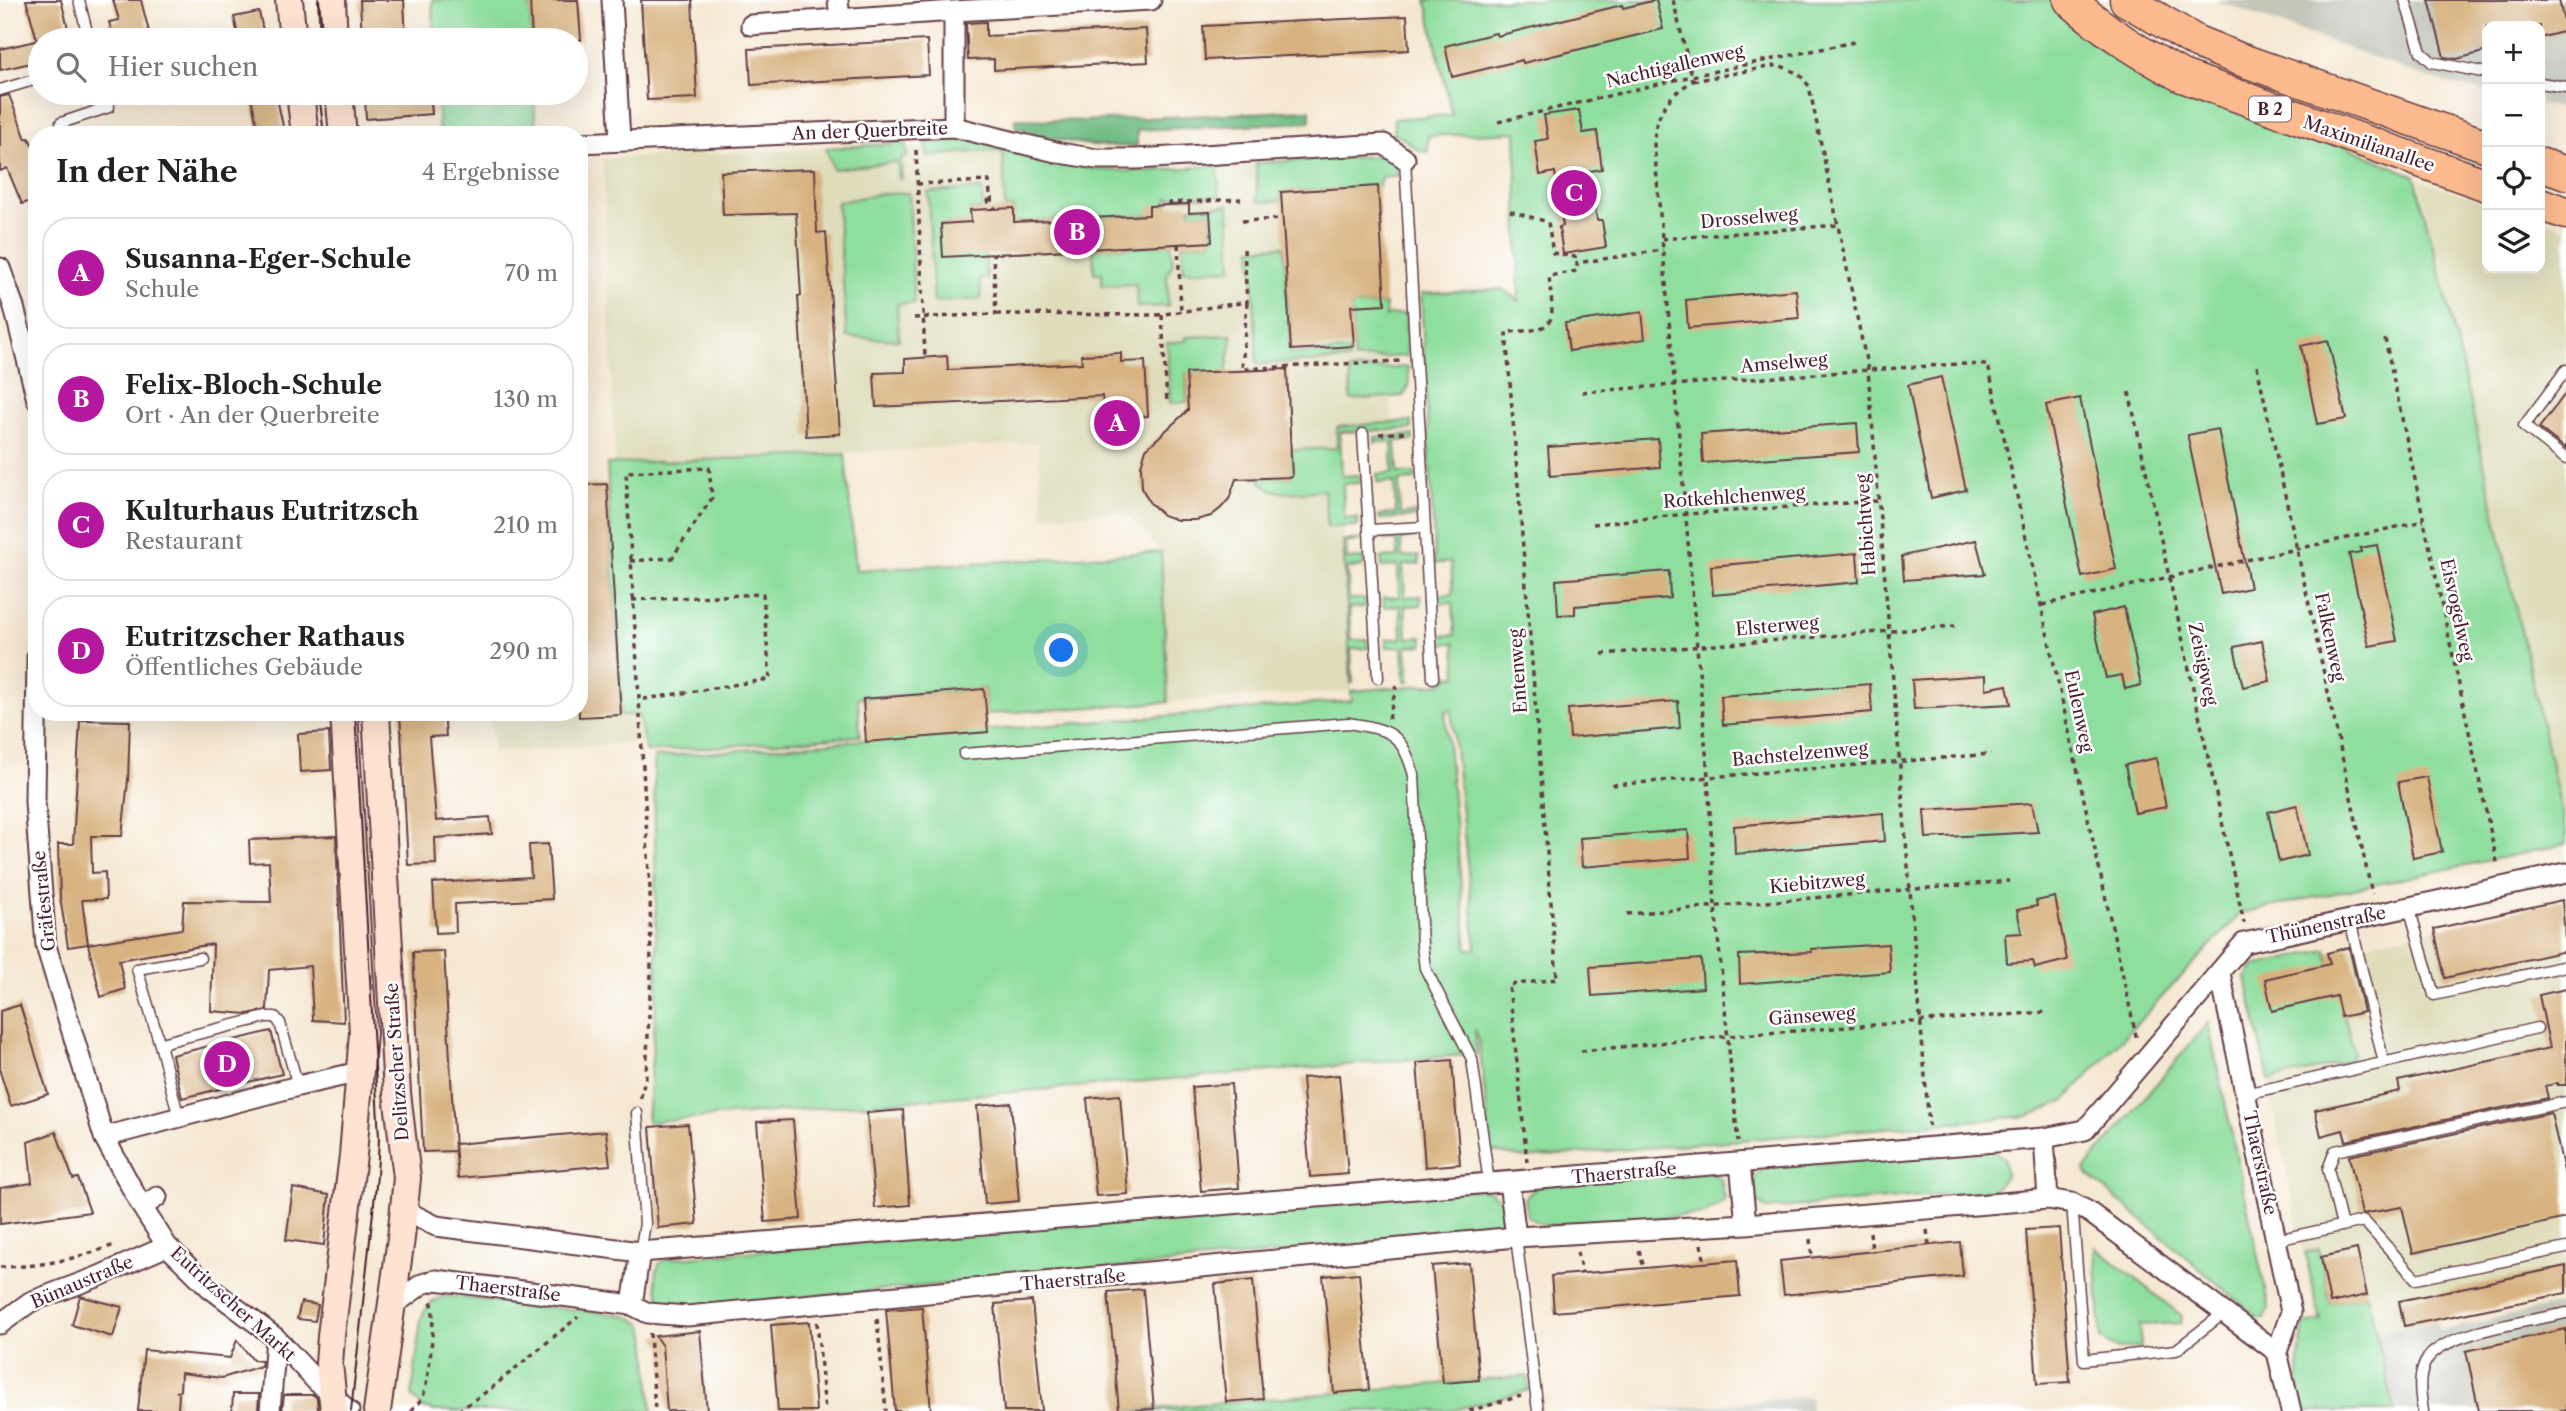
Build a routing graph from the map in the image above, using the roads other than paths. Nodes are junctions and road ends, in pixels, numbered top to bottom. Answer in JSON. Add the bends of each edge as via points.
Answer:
{"nodes":[{"id":1,"x":79,"y":0,"type":"edge"},
{"id":2,"x":289,"y":0,"type":"edge"},
{"id":3,"x":332,"y":0,"type":"edge"},
{"id":4,"x":612,"y":0,"type":"edge"},
{"id":5,"x":1151,"y":0,"type":"edge"},
{"id":6,"x":2070,"y":0,"type":"edge"},
{"id":7,"x":2126,"y":0,"type":"edge"},
{"id":8,"x":2406,"y":0,"type":"edge"},
{"id":9,"x":1058,"y":3,"type":"edge"},
{"id":10,"x":839,"y":9,"type":"edge"},
{"id":11,"x":954,"y":11,"type":"junction"},
{"id":12,"x":751,"y":25,"type":"dead end"},
{"id":13,"x":86,"y":28,"type":"edge"},
{"id":14,"x":292,"y":28,"type":"edge"},
{"id":15,"x":333,"y":28,"type":"edge"},
{"id":16,"x":2482,"y":72,"type":"edge"},
{"id":17,"x":28,"y":82,"type":"edge"},
{"id":18,"x":2545,"y":84,"type":"edge"},
{"id":19,"x":2566,"y":88,"type":"edge"},
{"id":20,"x":0,"y":90,"type":"edge"},
{"id":21,"x":108,"y":105,"type":"edge"},
{"id":22,"x":301,"y":105,"type":"edge"},
{"id":23,"x":339,"y":105,"type":"edge"},
{"id":24,"x":61,"y":123,"type":"dead end"},
{"id":25,"x":304,"y":126,"type":"edge"},
{"id":26,"x":342,"y":126,"type":"edge"},
{"id":27,"x":954,"y":127,"type":"junction"},
{"id":28,"x":620,"y":140,"type":"junction"},
{"id":29,"x":588,"y":142,"type":"edge"},
{"id":30,"x":2482,"y":144,"type":"edge"},
{"id":31,"x":1405,"y":159,"type":"joint"},
{"id":32,"x":2545,"y":166,"type":"edge"},
{"id":33,"x":2566,"y":173,"type":"edge"},
{"id":34,"x":2482,"y":183,"type":"edge"},
{"id":35,"x":2545,"y":206,"type":"edge"},
{"id":36,"x":2566,"y":213,"type":"edge"},
{"id":37,"x":0,"y":268,"type":"edge"},
{"id":38,"x":28,"y":364,"type":"edge"},
{"id":39,"x":2566,"y":370,"type":"edge"},
{"id":40,"x":1363,"y":434,"type":"road end"},
{"id":41,"x":2566,"y":459,"type":"edge"},
{"id":42,"x":1424,"y":527,"type":"junction"},
{"id":43,"x":1370,"y":530,"type":"junction"},
{"id":44,"x":1378,"y":678,"type":"road end"},
{"id":45,"x":1433,"y":678,"type":"dead end"},
{"id":46,"x":36,"y":721,"type":"edge"},
{"id":47,"x":345,"y":721,"type":"edge"},
{"id":48,"x":376,"y":721,"type":"edge"},
{"id":49,"x":964,"y":754,"type":"dead end"},
{"id":50,"x":2565,"y":878,"type":"edge"},
{"id":51,"x":2410,"y":907,"type":"junction"},
{"id":52,"x":2350,"y":920,"type":"junction"},
{"id":53,"x":200,"y":958,"type":"dead end"},
{"id":54,"x":2566,"y":966,"type":"edge"},
{"id":55,"x":2220,"y":973,"type":"junction"},
{"id":56,"x":2537,"y":1028,"type":"dead end"},
{"id":57,"x":161,"y":1048,"type":"junction"},
{"id":58,"x":2384,"y":1063,"type":"junction"},
{"id":59,"x":359,"y":1072,"type":"junction"},
{"id":60,"x":298,"y":1086,"type":"junction"},
{"id":61,"x":2245,"y":1094,"type":"junction"},
{"id":62,"x":2566,"y":1102,"type":"edge"},
{"id":63,"x":638,"y":1113,"type":"road end"},
{"id":64,"x":179,"y":1118,"type":"junction"},
{"id":65,"x":104,"y":1137,"type":"junction"},
{"id":66,"x":2043,"y":1138,"type":"junction"},
{"id":67,"x":1740,"y":1163,"type":"junction"},
{"id":68,"x":1519,"y":1181,"type":"junction"},
{"id":69,"x":1489,"y":1183,"type":"junction"},
{"id":70,"x":2048,"y":1199,"type":"junction"},
{"id":71,"x":2072,"y":1203,"type":"junction"},
{"id":72,"x":404,"y":1210,"type":"junction"},
{"id":73,"x":1746,"y":1224,"type":"junction"},
{"id":74,"x":2342,"y":1226,"type":"junction"},
{"id":75,"x":1516,"y":1237,"type":"junction"},
{"id":76,"x":2276,"y":1240,"type":"junction"},
{"id":77,"x":167,"y":1246,"type":"junction"},
{"id":78,"x":2566,"y":1248,"type":"edge"},
{"id":79,"x":640,"y":1252,"type":"junction"},
{"id":80,"x":392,"y":1306,"type":"junction"},
{"id":81,"x":640,"y":1309,"type":"junction"},
{"id":82,"x":2224,"y":1313,"type":"junction"},
{"id":83,"x":2566,"y":1314,"type":"edge"},
{"id":84,"x":0,"y":1324,"type":"edge"},
{"id":85,"x":276,"y":1338,"type":"junction"},
{"id":86,"x":2277,"y":1352,"type":"junction"},
{"id":87,"x":338,"y":1406,"type":"edge"},
{"id":88,"x":270,"y":1411,"type":"edge"},
{"id":89,"x":377,"y":1411,"type":"edge"},
{"id":90,"x":1538,"y":1411,"type":"edge"},
{"id":91,"x":2291,"y":1411,"type":"edge"},
{"id":92,"x":2423,"y":1411,"type":"edge"}],
"edges":[{"from":1,"to":13,"type":"lane"},
{"from":2,"to":14,"type":"main road"},
{"from":3,"to":15,"type":"main road"},
{"from":4,"to":28,"type":"street"},
{"from":5,"to":9,"type":"street"},
{"from":6,"to":34,"type":"highway","name":"Maximilianallee","number":"B 2","via":[[2135,50],[2182,76]]},
{"from":7,"to":30,"type":"highway","name":"Maximilianallee","number":"B 2","via":[[2197,42]]},
{"from":8,"to":16,"type":"lane","via":[[2421,51],[2432,62]]},
{"from":9,"to":11,"type":"street"},
{"from":10,"to":11,"type":"street"},
{"from":10,"to":12,"type":"street"},
{"from":11,"to":27,"type":"street"},
{"from":17,"to":20,"type":"lane"},
{"from":18,"to":19,"type":"lane"},
{"from":21,"to":24,"type":"lane"},
{"from":22,"to":25,"type":"main road"},
{"from":23,"to":26,"type":"main road"},
{"from":27,"to":28,"type":"street","name":"An der Querbreite"},
{"from":27,"to":31,"type":"street","name":"An der Querbreite","via":[[1097,159],[1384,144]]},
{"from":28,"to":29,"type":"street","name":"An der Querbreite"},
{"from":31,"to":42,"type":"lane"},
{"from":32,"to":33,"type":"highway"},
{"from":35,"to":36,"type":"highway"},
{"from":37,"to":38,"type":"street"},
{"from":39,"to":41,"type":"lane","via":[[2524,426]]},
{"from":40,"to":43,"type":"lane"},
{"from":42,"to":43,"type":"lane"},
{"from":42,"to":45,"type":"lane"},
{"from":43,"to":44,"type":"lane"},
{"from":46,"to":65,"type":"street","name":"Gräfestraße","via":[[35,802],[46,946]]},
{"from":47,"to":59,"type":"main road","name":"Delitzscher Straße","via":[[363,1033]]},
{"from":48,"to":72,"type":"main road","name":"Delitzscher Straße","via":[[397,1093],[407,1178]]},
{"from":49,"to":69,"type":"lane","via":[[1348,723],[1393,734],[1406,749],[1414,775],[1425,968],[1472,1059]]},
{"from":50,"to":51,"type":"street","name":"Thünenstraße"},
{"from":51,"to":52,"type":"street","name":"Thünenstraße"},
{"from":51,"to":54,"type":"lane","via":[[2434,995]]},
{"from":52,"to":55,"type":"street","name":"Thünenstraße","via":[[2244,943]]},
{"from":52,"to":58,"type":"lane"},
{"from":53,"to":57,"type":"lane","via":[[137,969]]},
{"from":55,"to":61,"type":"street","name":"Thaerstraße"},
{"from":55,"to":66,"type":"street","name":"Thünenstraße","via":[[2085,1130]]},
{"from":56,"to":58,"type":"lane"},
{"from":57,"to":60,"type":"lane","via":[[165,1042],[275,1017]]},
{"from":57,"to":64,"type":"lane"},
{"from":58,"to":61,"type":"lane"},
{"from":59,"to":60,"type":"street"},
{"from":59,"to":87,"type":"main road","name":"Delitzscher Straße","via":[[328,1364]]},
{"from":60,"to":64,"type":"street","via":[[245,1105]]},
{"from":61,"to":76,"type":"street","name":"Thaerstraße"},
{"from":62,"to":74,"type":"lane","via":[[2335,1151],[2328,1168]]},
{"from":63,"to":79,"type":"lane","via":[[645,1224]]},
{"from":64,"to":65,"type":"street"},
{"from":65,"to":77,"type":"street","name":"Eutritzscher Markt","via":[[150,1202]]},
{"from":66,"to":67,"type":"street","name":"Thaerstraße"},
{"from":66,"to":70,"type":"street"},
{"from":67,"to":68,"type":"street","name":"Thaerstraße"},
{"from":67,"to":73,"type":"street"},
{"from":68,"to":69,"type":"street","name":"Thaerstraße"},
{"from":68,"to":75,"type":"street"},
{"from":69,"to":79,"type":"street","name":"Thaerstraße"},
{"from":70,"to":71,"type":"street","name":"Thaerstraße"},
{"from":70,"to":73,"type":"street","name":"Thaerstraße"},
{"from":71,"to":82,"type":"street","name":"Thaerstraße"},
{"from":71,"to":82,"type":"lane","via":[[2084,1360],[2176,1350]]},
{"from":72,"to":79,"type":"street","name":"Thaerstraße","via":[[436,1226]]},
{"from":72,"to":80,"type":"main road","name":"Delitzscher Straße"},
{"from":73,"to":75,"type":"street","name":"Thaerstraße"},
{"from":74,"to":76,"type":"lane"},
{"from":74,"to":78,"type":"lane","via":[[2364,1221],[2416,1279]]},
{"from":75,"to":81,"type":"street","name":"Thaerstraße","via":[[687,1316]]},
{"from":75,"to":90,"type":"lane"},
{"from":76,"to":86,"type":"street","name":"Thaerstraße","via":[[2291,1312]]},
{"from":77,"to":84,"type":"street","name":"Bünaustraße","via":[[30,1302]]},
{"from":77,"to":85,"type":"street","name":"Eutritzscher Markt","via":[[210,1288]]},
{"from":79,"to":81,"type":"street"},
{"from":80,"to":81,"type":"street","name":"Thaerstraße","via":[[422,1284],[436,1280]]},
{"from":80,"to":89,"type":"main road","name":"Delitzscher Straße"},
{"from":82,"to":86,"type":"street","name":"Thaerstraße"},
{"from":83,"to":92,"type":"lane","via":[[2465,1335],[2444,1345],[2423,1369]]},
{"from":85,"to":87,"type":"street","name":"Eutritzscher Markt"},
{"from":85,"to":88,"type":"street"},
{"from":86,"to":91,"type":"street"}]}
